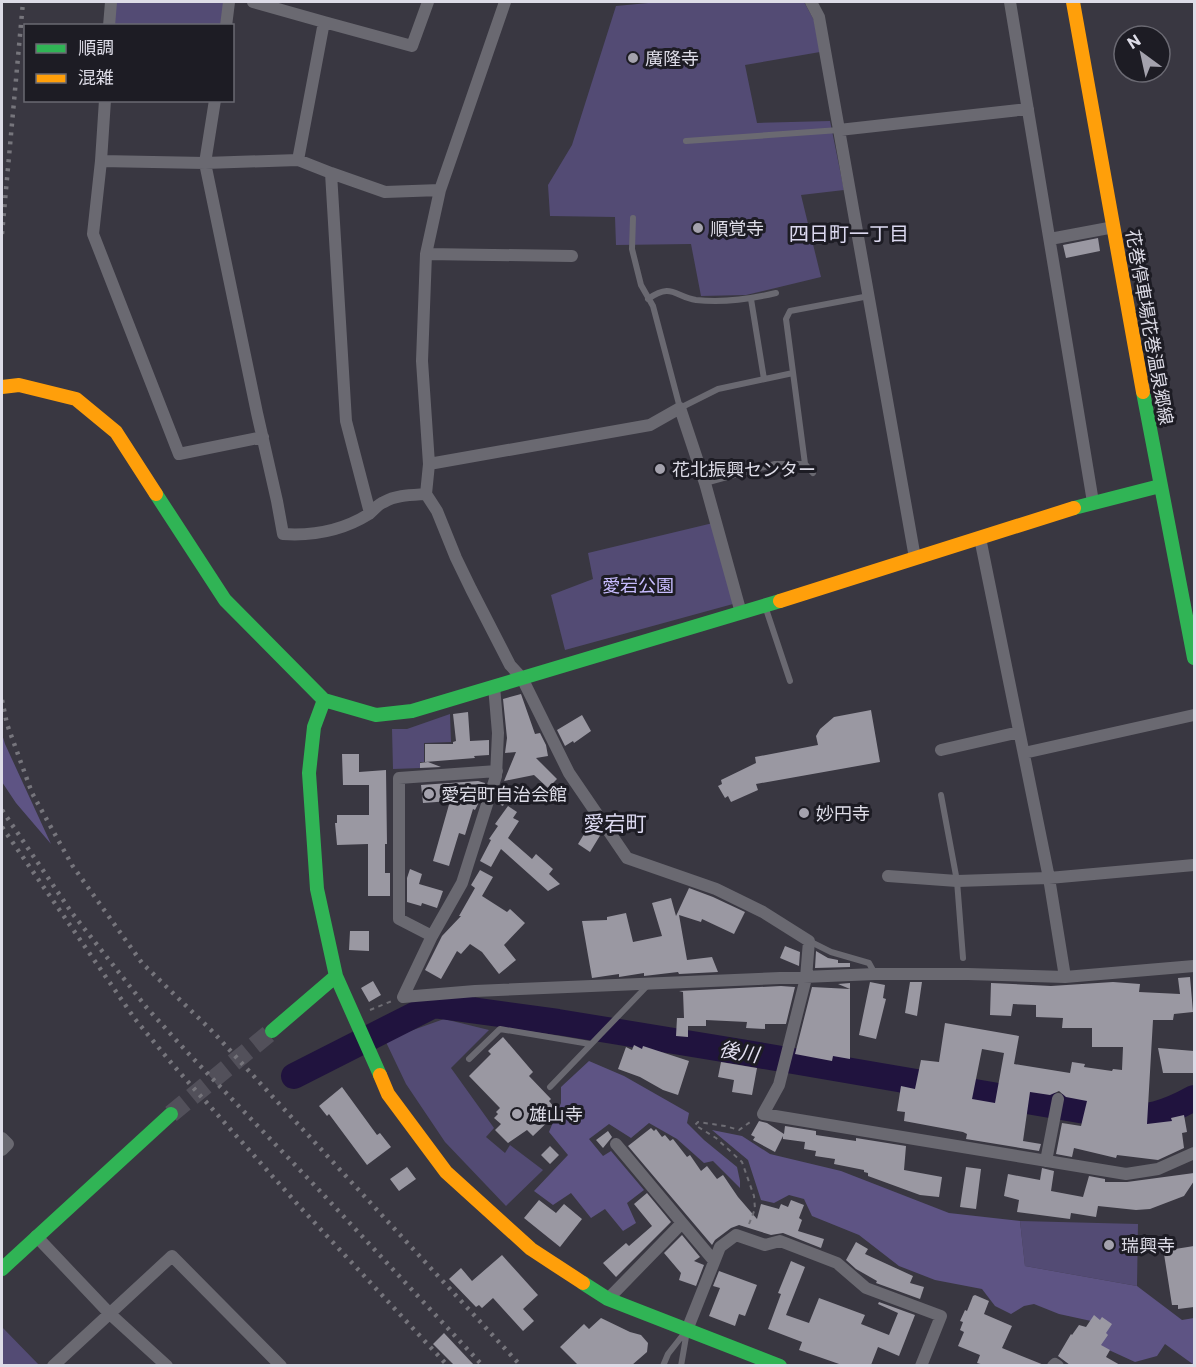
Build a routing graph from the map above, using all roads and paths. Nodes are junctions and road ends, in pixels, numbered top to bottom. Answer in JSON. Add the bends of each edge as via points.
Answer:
{"nodes":[{"id":1,"x":111,"y":2,"type":"edge"},
{"id":2,"x":229,"y":2,"type":"edge"},
{"id":3,"x":252,"y":2,"type":"edge"},
{"id":4,"x":428,"y":2,"type":"edge"},
{"id":5,"x":505,"y":2,"type":"edge"},
{"id":6,"x":811,"y":2,"type":"edge"},
{"id":7,"x":1010,"y":2,"type":"edge"},
{"id":8,"x":1073,"y":2,"type":"edge"},
{"id":9,"x":324,"y":22,"type":"junction"},
{"id":10,"x":109,"y":24,"type":"edge"},
{"id":11,"x":226,"y":24,"type":"edge"},
{"id":12,"x":105,"y":102,"type":"edge"},
{"id":13,"x":215,"y":102,"type":"edge"},
{"id":14,"x":1028,"y":109,"type":"junction"},
{"id":15,"x":839,"y":130,"type":"junction"},
{"id":16,"x":686,"y":141,"type":"dead end"},
{"id":17,"x":298,"y":160,"type":"junction"},
{"id":18,"x":101,"y":161,"type":"junction"},
{"id":19,"x":206,"y":163,"type":"junction"},
{"id":20,"x":331,"y":173,"type":"junction"},
{"id":21,"x":440,"y":190,"type":"junction"},
{"id":22,"x":633,"y":218,"type":"dead end"},
{"id":23,"x":1114,"y":227,"type":"junction"},
{"id":24,"x":1050,"y":239,"type":"junction"},
{"id":25,"x":426,"y":254,"type":"junction"},
{"id":26,"x":572,"y":256,"type":"dead end"},
{"id":27,"x":776,"y":293,"type":"dead end"},
{"id":28,"x":869,"y":296,"type":"junction"},
{"id":29,"x":648,"y":299,"type":"junction"},
{"id":30,"x":752,"y":299,"type":"junction"},
{"id":31,"x":793,"y":373,"type":"junction"},
{"id":32,"x":764,"y":379,"type":"junction"},
{"id":33,"x":2,"y":387,"type":"edge"},
{"id":34,"x":680,"y":408,"type":"junction"},
{"id":35,"x":263,"y":437,"type":"junction"},
{"id":36,"x":429,"y":464,"type":"junction"},
{"id":37,"x":805,"y":464,"type":"junction"},
{"id":38,"x":813,"y":474,"type":"dead end"},
{"id":39,"x":705,"y":483,"type":"junction"},
{"id":40,"x":1160,"y":486,"type":"junction"},
{"id":41,"x":426,"y":494,"type":"junction"},
{"id":42,"x":1093,"y":502,"type":"junction"},
{"id":43,"x":370,"y":513,"type":"junction"},
{"id":44,"x":980,"y":538,"type":"junction"},
{"id":45,"x":915,"y":558,"type":"junction"},
{"id":46,"x":1188,"y":585,"type":"edge"},
{"id":47,"x":765,"y":605,"type":"junction"},
{"id":48,"x":741,"y":613,"type":"junction"},
{"id":49,"x":1194,"y":658,"type":"edge"},
{"id":50,"x":522,"y":678,"type":"junction"},
{"id":51,"x":790,"y":681,"type":"dead end"},
{"id":52,"x":494,"y":686,"type":"junction"},
{"id":53,"x":324,"y":700,"type":"junction"},
{"id":54,"x":1194,"y":715,"type":"edge"},
{"id":55,"x":1019,"y":732,"type":"junction"},
{"id":56,"x":941,"y":750,"type":"dead end"},
{"id":57,"x":1024,"y":753,"type":"junction"},
{"id":58,"x":496,"y":771,"type":"junction"},
{"id":59,"x":941,"y":795,"type":"dead end"},
{"id":60,"x":1194,"y":865,"type":"edge"},
{"id":61,"x":888,"y":876,"type":"dead end"},
{"id":62,"x":1049,"y":878,"type":"junction"},
{"id":63,"x":957,"y":881,"type":"junction"},
{"id":64,"x":432,"y":936,"type":"junction"},
{"id":65,"x":809,"y":941,"type":"junction"},
{"id":66,"x":963,"y":958,"type":"dead end"},
{"id":67,"x":1194,"y":966,"type":"edge"},
{"id":68,"x":875,"y":974,"type":"junction"},
{"id":69,"x":336,"y":976,"type":"junction"},
{"id":70,"x":1065,"y":977,"type":"junction"},
{"id":71,"x":806,"y":978,"type":"junction"},
{"id":72,"x":648,"y":985,"type":"junction"},
{"id":73,"x":403,"y":996,"type":"junction"},
{"id":74,"x":356,"y":1022,"type":"junction"},
{"id":75,"x":272,"y":1031,"type":"tunnel mouth"},
{"id":76,"x":590,"y":1044,"type":"junction"},
{"id":77,"x":469,"y":1059,"type":"dead end"},
{"id":78,"x":550,"y":1087,"type":"dead end"},
{"id":79,"x":1058,"y":1099,"type":"dead end"},
{"id":80,"x":171,"y":1114,"type":"tunnel mouth"},
{"id":81,"x":763,"y":1114,"type":"junction"},
{"id":82,"x":2,"y":1138,"type":"edge"},
{"id":83,"x":616,"y":1144,"type":"dead end"},
{"id":84,"x":2,"y":1149,"type":"edge"},
{"id":85,"x":1194,"y":1153,"type":"edge"},
{"id":86,"x":1046,"y":1161,"type":"junction"},
{"id":87,"x":682,"y":1223,"type":"junction"},
{"id":88,"x":36,"y":1236,"type":"junction"},
{"id":89,"x":738,"y":1236,"type":"junction"},
{"id":90,"x":714,"y":1262,"type":"junction"},
{"id":91,"x":2,"y":1269,"type":"edge"},
{"id":92,"x":608,"y":1299,"type":"junction"},
{"id":93,"x":110,"y":1314,"type":"junction"},
{"id":94,"x":687,"y":1330,"type":"junction"},
{"id":95,"x":53,"y":1365,"type":"edge"},
{"id":96,"x":167,"y":1365,"type":"edge"},
{"id":97,"x":281,"y":1365,"type":"edge"},
{"id":98,"x":663,"y":1365,"type":"edge"},
{"id":99,"x":681,"y":1365,"type":"edge"},
{"id":100,"x":780,"y":1365,"type":"edge"},
{"id":101,"x":921,"y":1365,"type":"edge"},
{"id":102,"x":1053,"y":1365,"type":"edge"},
{"id":103,"x":1058,"y":1365,"type":"edge"}],
"edges":[{"from":1,"to":10,"type":"street"},
{"from":2,"to":11,"type":"street"},
{"from":3,"to":9,"type":"street"},
{"from":4,"to":9,"type":"street","via":[[412,46]]},
{"from":5,"to":21,"type":"street"},
{"from":6,"to":15,"type":"street","via":[[819,17]]},
{"from":7,"to":14,"type":"street"},
{"from":8,"to":23,"type":"street","name":"花巻停車場花巻温泉郷線"},
{"from":9,"to":17,"type":"street"},
{"from":12,"to":18,"type":"street"},
{"from":13,"to":19,"type":"street"},
{"from":14,"to":15,"type":"street"},
{"from":14,"to":24,"type":"street"},
{"from":15,"to":16,"type":"lane"},
{"from":15,"to":28,"type":"street"},
{"from":17,"to":19,"type":"street"},
{"from":17,"to":20,"type":"street"},
{"from":18,"to":19,"type":"street"},
{"from":18,"to":35,"type":"street","via":[[93,234],[179,454]]},
{"from":19,"to":35,"type":"street"},
{"from":20,"to":21,"type":"street","via":[[385,192]]},
{"from":20,"to":43,"type":"street","via":[[346,421]]},
{"from":21,"to":25,"type":"street"},
{"from":22,"to":29,"type":"lane","via":[[632,249]]},
{"from":23,"to":24,"type":"street"},
{"from":23,"to":40,"type":"street","name":"花巻停車場花巻温泉郷線"},
{"from":24,"to":42,"type":"street"},
{"from":25,"to":26,"type":"street"},
{"from":25,"to":36,"type":"street","via":[[422,361]]},
{"from":27,"to":30,"type":"lane"},
{"from":28,"to":31,"type":"lane","via":[[790,311],[786,319]]},
{"from":28,"to":45,"type":"street"},
{"from":29,"to":30,"type":"lane","via":[[658,292],[673,291],[695,300]]},
{"from":29,"to":34,"type":"lane"},
{"from":30,"to":32,"type":"lane"},
{"from":31,"to":32,"type":"lane"},
{"from":31,"to":37,"type":"lane"},
{"from":32,"to":34,"type":"lane","via":[[718,389]]},
{"from":33,"to":53,"type":"street","via":[[20,386],[76,399],[116,432],[225,600]]},
{"from":34,"to":36,"type":"street","via":[[650,425]]},
{"from":34,"to":39,"type":"street"},
{"from":35,"to":43,"type":"street","via":[[283,534],[329,532]]},
{"from":36,"to":41,"type":"street"},
{"from":37,"to":38,"type":"lane"},
{"from":37,"to":39,"type":"lane","via":[[775,464]]},
{"from":39,"to":48,"type":"street"},
{"from":40,"to":42,"type":"street"},
{"from":40,"to":46,"type":"street","name":"花巻停車場花巻温泉郷線"},
{"from":41,"to":43,"type":"street","via":[[384,502]]},
{"from":41,"to":50,"type":"street","via":[[510,665]]},
{"from":42,"to":44,"type":"street"},
{"from":44,"to":45,"type":"street"},
{"from":44,"to":55,"type":"street"},
{"from":45,"to":47,"type":"street"},
{"from":46,"to":49,"type":"street","name":"花巻停車場花巻温泉郷線"},
{"from":47,"to":48,"type":"street"},
{"from":47,"to":51,"type":"lane"},
{"from":48,"to":50,"type":"street"},
{"from":50,"to":52,"type":"street"},
{"from":50,"to":65,"type":"street","via":[[569,773],[627,858],[716,890],[763,912]]},
{"from":52,"to":53,"type":"street","via":[[412,711],[376,715]]},
{"from":52,"to":58,"type":"street"},
{"from":53,"to":69,"type":"street","via":[[314,727],[309,772],[316,889]]},
{"from":54,"to":57,"type":"street"},
{"from":55,"to":56,"type":"street"},
{"from":55,"to":57,"type":"street"},
{"from":57,"to":62,"type":"street"},
{"from":58,"to":64,"type":"street","via":[[462,883]]},
{"from":58,"to":64,"type":"street","via":[[399,778],[399,919]]},
{"from":59,"to":63,"type":"lane"},
{"from":60,"to":62,"type":"street"},
{"from":61,"to":63,"type":"street"},
{"from":62,"to":63,"type":"street"},
{"from":62,"to":70,"type":"street"},
{"from":63,"to":66,"type":"lane"},
{"from":64,"to":73,"type":"street"},
{"from":65,"to":68,"type":"lane","via":[[869,963]]},
{"from":65,"to":71,"type":"street"},
{"from":67,"to":70,"type":"street"},
{"from":68,"to":70,"type":"street"},
{"from":68,"to":71,"type":"street"},
{"from":69,"to":74,"type":"street"},
{"from":69,"to":75,"type":"street"},
{"from":71,"to":72,"type":"street"},
{"from":71,"to":81,"type":"street","via":[[779,1084]]},
{"from":72,"to":73,"type":"street"},
{"from":72,"to":76,"type":"lane"},
{"from":73,"to":74,"type":"path"},
{"from":74,"to":92,"type":"street","via":[[388,1094],[446,1172],[531,1249]]},
{"from":76,"to":77,"type":"lane","via":[[500,1029]]},
{"from":76,"to":78,"type":"lane"},
{"from":79,"to":86,"type":"street"},
{"from":80,"to":88,"type":"street"},
{"from":81,"to":86,"type":"street"},
{"from":81,"to":89,"type":"path","via":[[739,1130],[698,1122],[695,1125],[742,1162],[755,1209],[750,1223]]},
{"from":82,"to":84,"type":"street","via":[[8,1144]]},
{"from":83,"to":87,"type":"street"},
{"from":85,"to":86,"type":"street","via":[[1158,1169],[1126,1174]]},
{"from":87,"to":90,"type":"street"},
{"from":87,"to":92,"type":"street"},
{"from":88,"to":91,"type":"street"},
{"from":88,"to":93,"type":"street"},
{"from":89,"to":90,"type":"street","via":[[720,1247]]},
{"from":89,"to":101,"type":"street","via":[[765,1245],[780,1241],[837,1263],[866,1288],[941,1316]]},
{"from":90,"to":94,"type":"street"},
{"from":92,"to":94,"type":"street"},
{"from":93,"to":95,"type":"street"},
{"from":93,"to":96,"type":"street"},
{"from":93,"to":97,"type":"street","via":[[172,1256]]},
{"from":94,"to":98,"type":"lane"},
{"from":94,"to":99,"type":"lane"},
{"from":94,"to":100,"type":"street"},
{"from":102,"to":103,"type":"street"}]}
